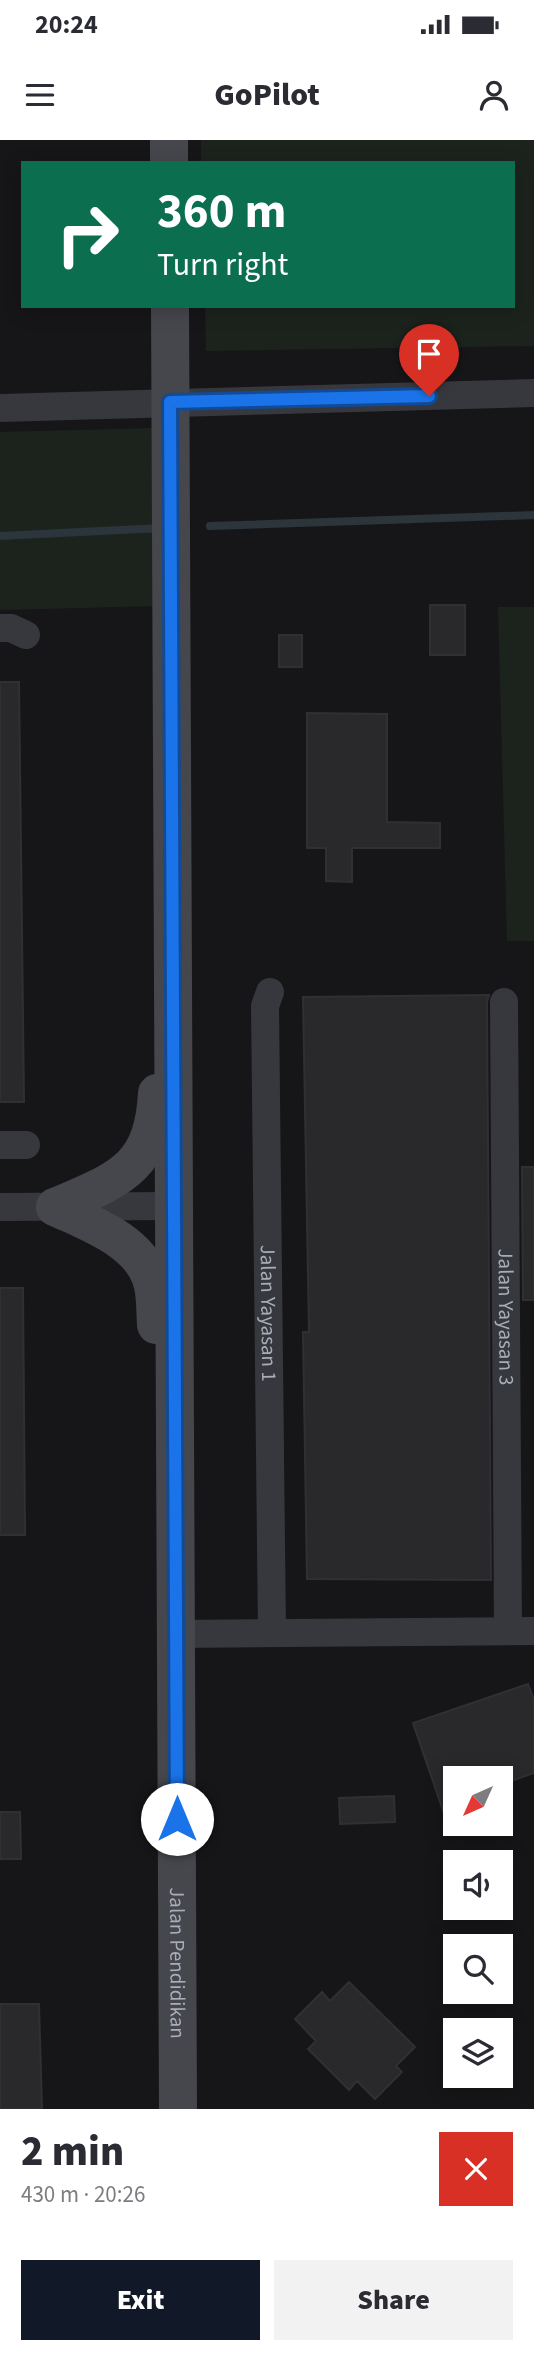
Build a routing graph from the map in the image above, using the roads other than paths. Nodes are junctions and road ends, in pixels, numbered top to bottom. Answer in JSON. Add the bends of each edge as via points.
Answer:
{"nodes":[{"id":1,"x":169,"y":140,"type":"edge"},
{"id":2,"x":169,"y":161,"type":"edge"},
{"id":3,"x":170,"y":308,"type":"edge"},
{"id":4,"x":534,"y":393,"type":"edge"},
{"id":5,"x":170,"y":402,"type":"junction"},
{"id":6,"x":0,"y":408,"type":"edge"},
{"id":7,"x":270,"y":992,"type":"dead end"},
{"id":8,"x":504,"y":1002,"type":"dead end"},
{"id":9,"x":173,"y":1005,"type":"junction"},
{"id":10,"x":174,"y":1206,"type":"junction"},
{"id":11,"x":0,"y":1207,"type":"edge"},
{"id":12,"x":55,"y":1207,"type":"junction"},
{"id":13,"x":175,"y":1431,"type":"junction"},
{"id":14,"x":521,"y":1631,"type":"edge"},
{"id":15,"x":272,"y":1633,"type":"junction"},
{"id":16,"x":176,"y":1634,"type":"junction"},
{"id":17,"x":178,"y":2109,"type":"edge"}],
"edges":[{"from":1,"to":2,"type":"street"},
{"from":3,"to":5,"type":"street","name":"Jalan Pendidikan"},
{"from":4,"to":5,"type":"street"},
{"from":5,"to":6,"type":"street"},
{"from":5,"to":9,"type":"street","name":"Jalan Pendidikan"},
{"from":7,"to":15,"type":"street","name":"Jalan Yayasan 1","via":[[265,1006]]},
{"from":8,"to":14,"type":"street","name":"Jalan Yayasan 3"},
{"from":9,"to":10,"type":"street","name":"Jalan Pendidikan"},
{"from":9,"to":12,"type":"street","via":[[156,1115],[139,1157],[101,1187]]},
{"from":10,"to":12,"type":"street"},
{"from":10,"to":13,"type":"street","name":"Jalan Pendidikan"},
{"from":11,"to":12,"type":"street"},
{"from":12,"to":13,"type":"street","via":[[132,1250],[152,1281],[160,1362]]},
{"from":13,"to":16,"type":"street","name":"Jalan Pendidikan"},
{"from":14,"to":15,"type":"street"},
{"from":15,"to":16,"type":"street"},
{"from":16,"to":17,"type":"street","name":"Jalan Pendidikan"}]}
